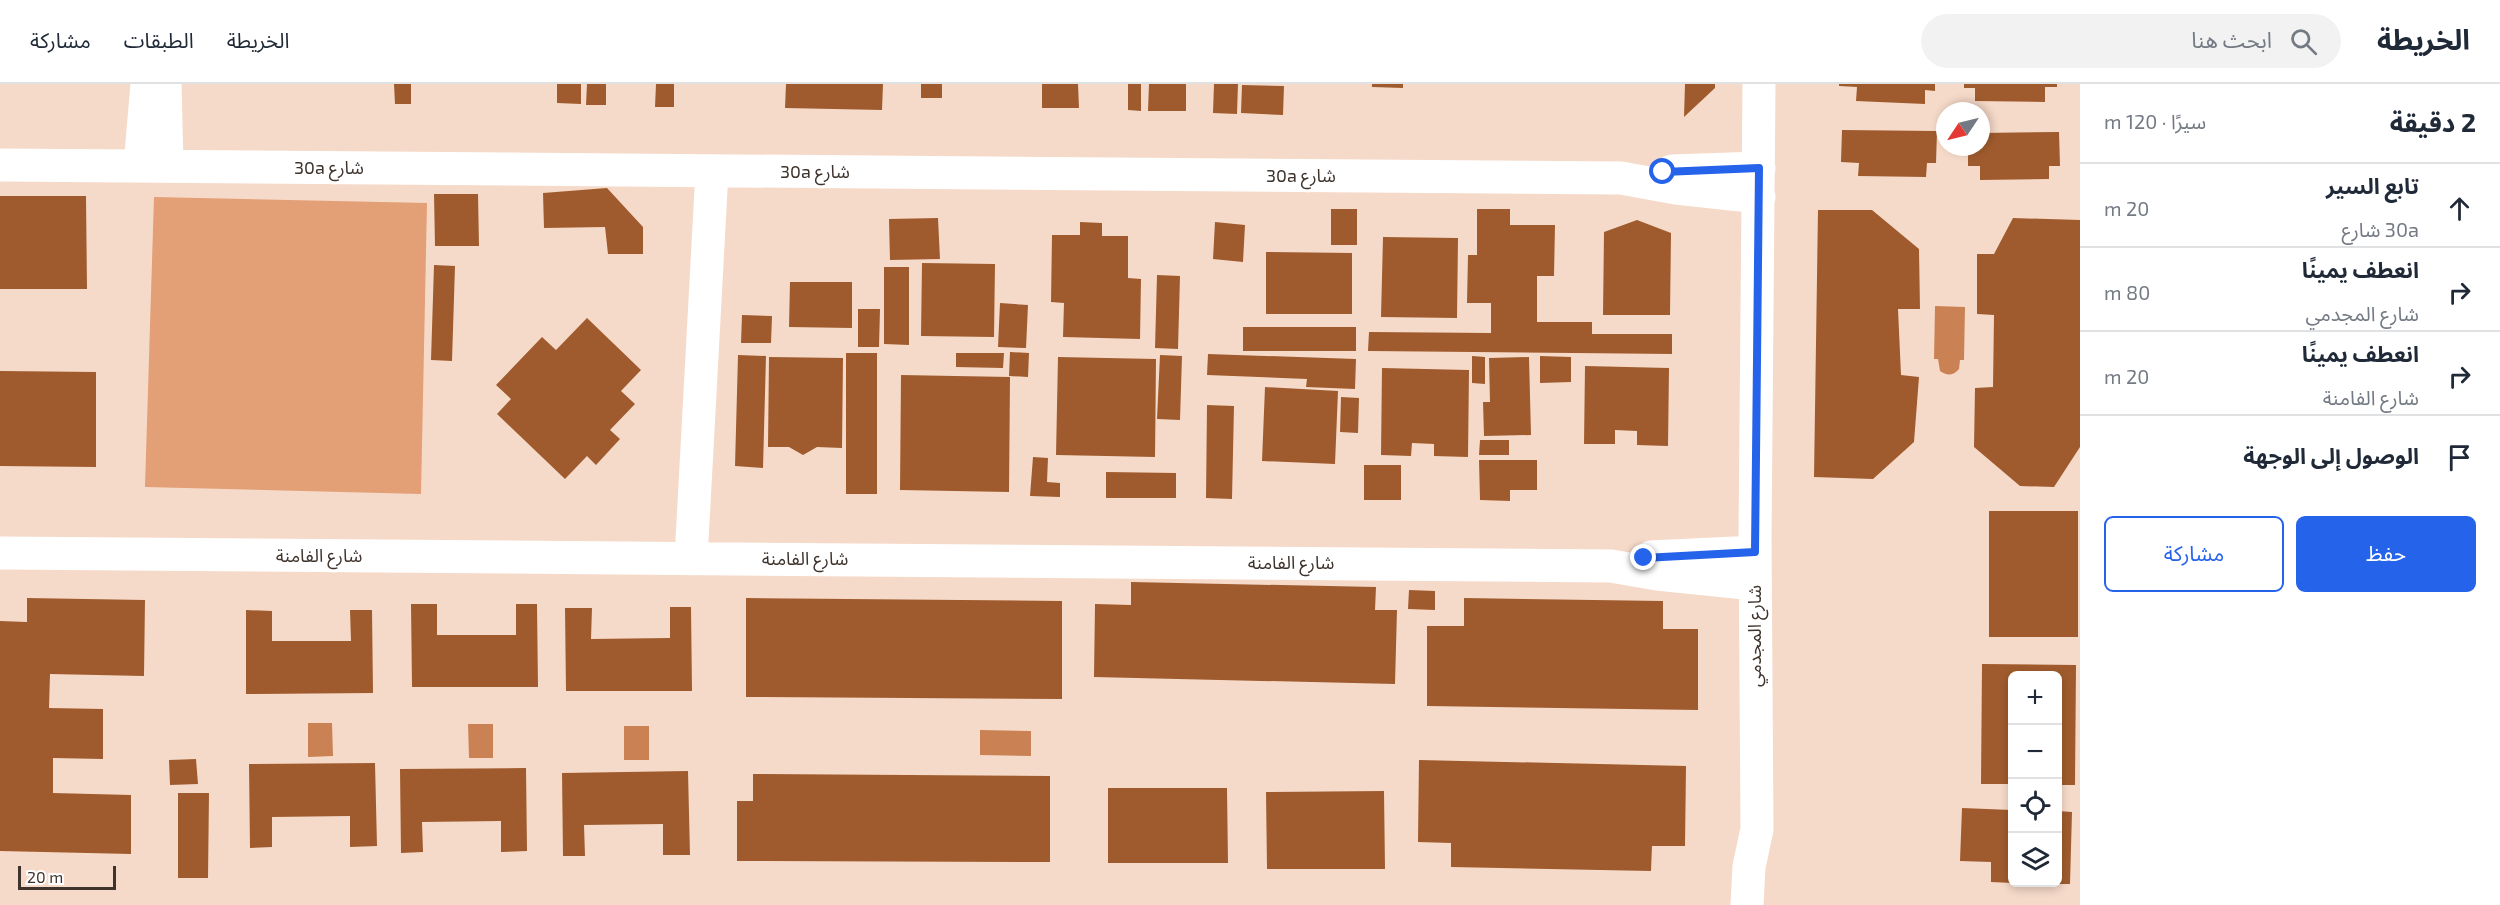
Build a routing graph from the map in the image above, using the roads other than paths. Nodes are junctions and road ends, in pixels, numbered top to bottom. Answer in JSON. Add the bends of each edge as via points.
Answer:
{"nodes":[{"id":1,"x":147,"y":84,"type":"edge"},
{"id":2,"x":165,"y":84,"type":"edge"},
{"id":3,"x":1759,"y":84,"type":"edge"},
{"id":4,"x":0,"y":165,"type":"edge"},
{"id":5,"x":154,"y":166,"type":"junction"},
{"id":6,"x":712,"y":171,"type":"junction"},
{"id":7,"x":1759,"y":183,"type":"junction"},
{"id":8,"x":1755,"y":552,"type":"junction"},
{"id":9,"x":0,"y":553,"type":"edge"},
{"id":10,"x":691,"y":559,"type":"junction"},
{"id":11,"x":1611,"y":566,"type":"junction"},
{"id":12,"x":1755,"y":584,"type":"junction"},
{"id":13,"x":1756,"y":829,"type":"junction"},
{"id":14,"x":1747,"y":905,"type":"edge"},
{"id":15,"x":1768,"y":905,"type":"edge"}],
"edges":[{"from":1,"to":5,"type":"street"},
{"from":2,"to":5,"type":"street"},
{"from":3,"to":7,"type":"street","name":"شارع المجدمي"},
{"from":4,"to":5,"type":"street","name":"30a شارع"},
{"from":5,"to":6,"type":"street","name":"30a شارع"},
{"from":6,"to":7,"type":"street","name":"30a شارع","via":[[1629,179],[1676,188]]},
{"from":6,"to":10,"type":"street"},
{"from":7,"to":8,"type":"street","name":"شارع المجدمي"},
{"from":8,"to":11,"type":"street","name":"شارع الفامنة","via":[[1644,558]]},
{"from":8,"to":12,"type":"street","name":"شارع المجدمي"},
{"from":9,"to":10,"type":"street","name":"شارع الفامنة"},
{"from":10,"to":11,"type":"street","name":"شارع الفامنة"},
{"from":11,"to":12,"type":"street","name":"شارع الفامنة"},
{"from":12,"to":13,"type":"street","name":"شارع المجدمي"},
{"from":13,"to":14,"type":"street","name":"شارع المجدمي"},
{"from":13,"to":15,"type":"street","name":"شارع المجدمي"}]}
